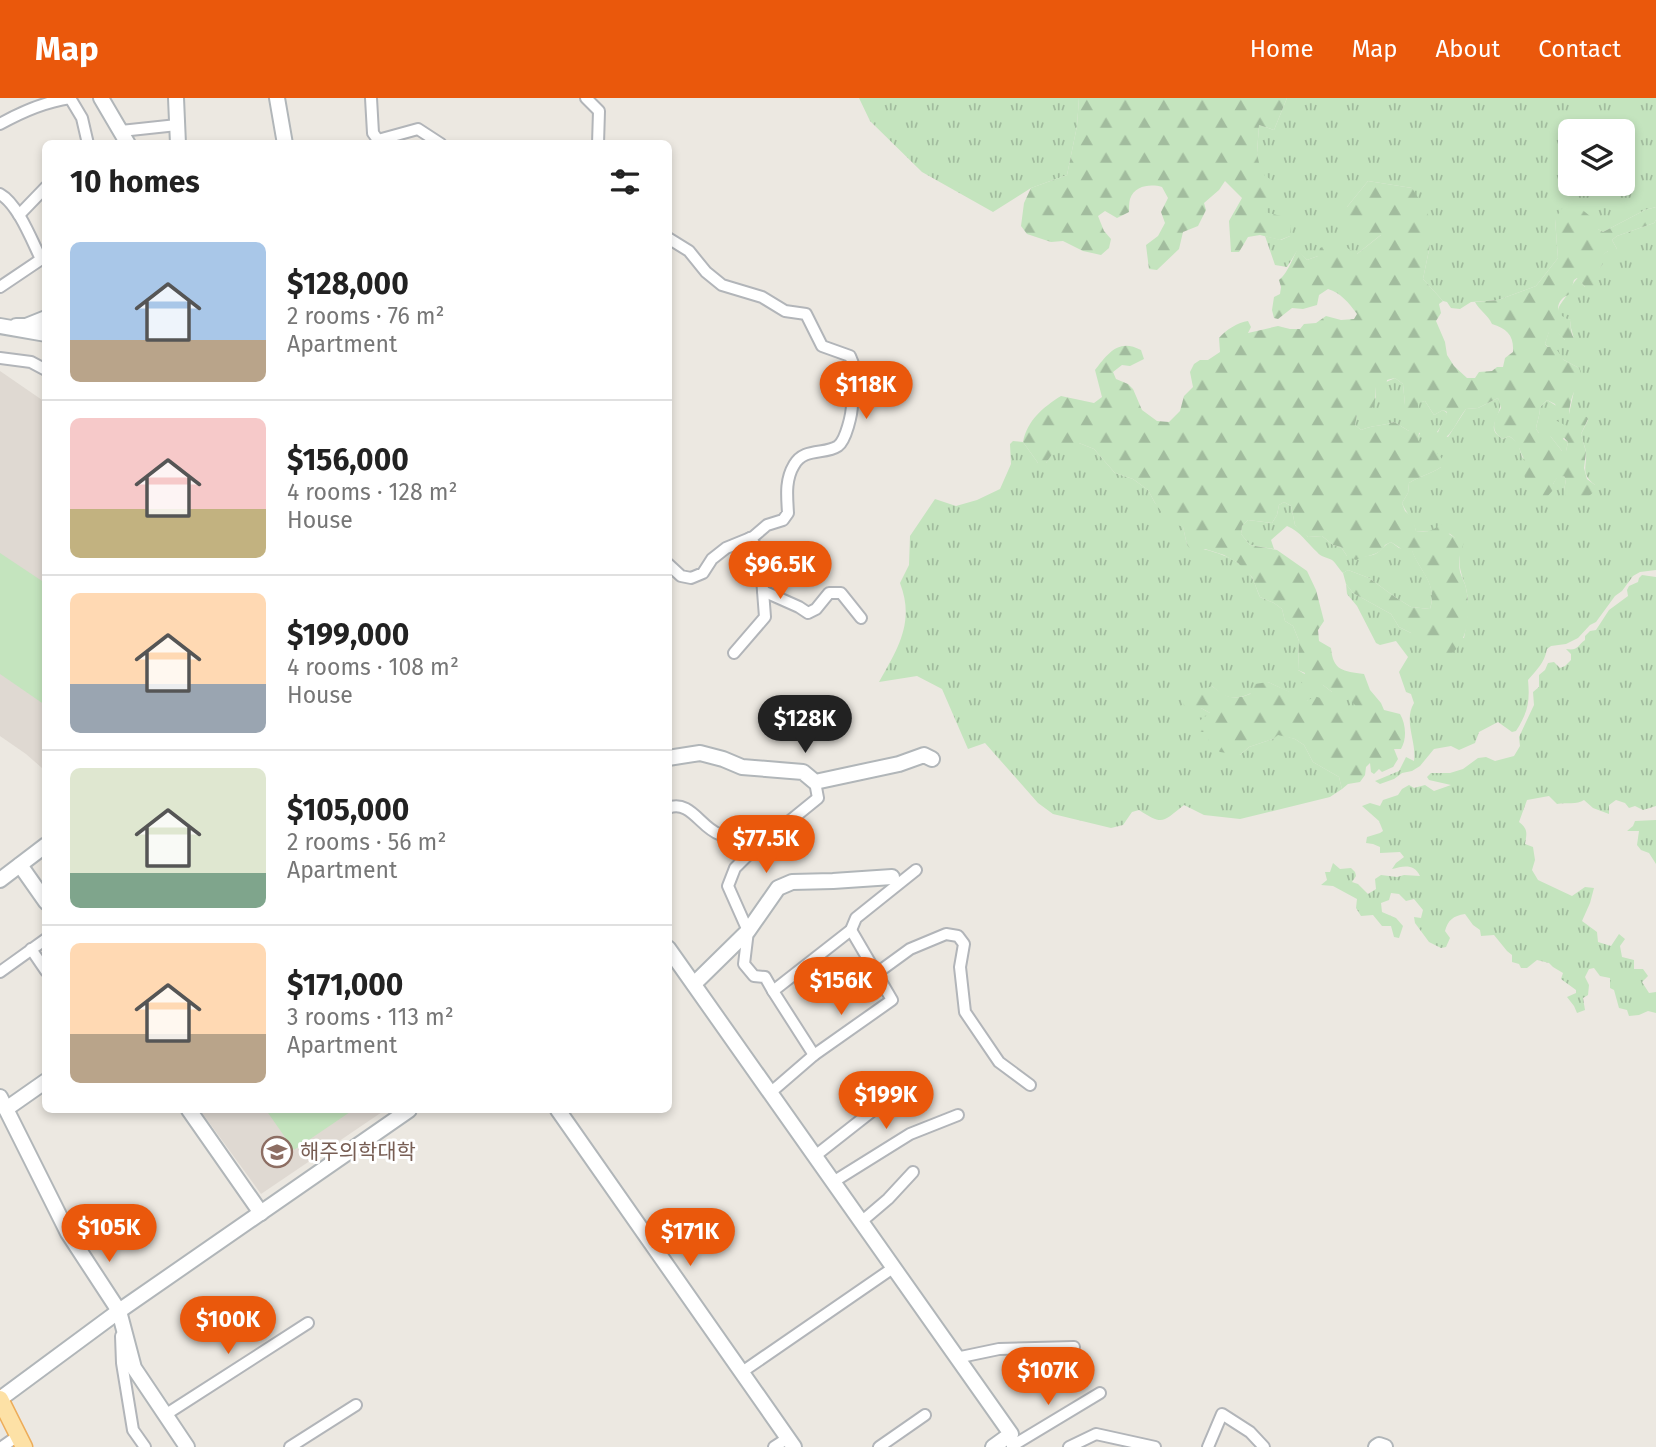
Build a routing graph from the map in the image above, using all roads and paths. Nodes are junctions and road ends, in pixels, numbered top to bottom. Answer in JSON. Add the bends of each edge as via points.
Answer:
{"nodes":[{"id":1,"x":70,"y":98,"type":"edge"},
{"id":2,"x":101,"y":98,"type":"edge"},
{"id":3,"x":176,"y":98,"type":"edge"},
{"id":4,"x":277,"y":98,"type":"edge"},
{"id":5,"x":371,"y":98,"type":"edge"},
{"id":6,"x":586,"y":98,"type":"edge"},
{"id":7,"x":0,"y":124,"type":"edge"},
{"id":8,"x":177,"y":125,"type":"junction"},
{"id":9,"x":125,"y":137,"type":"edge"},
{"id":10,"x":87,"y":140,"type":"edge"},
{"id":11,"x":178,"y":140,"type":"edge"},
{"id":12,"x":284,"y":140,"type":"edge"},
{"id":13,"x":377,"y":140,"type":"edge"},
{"id":14,"x":384,"y":140,"type":"edge"},
{"id":15,"x":435,"y":140,"type":"edge"},
{"id":16,"x":598,"y":140,"type":"edge"},
{"id":17,"x":0,"y":194,"type":"edge"},
{"id":18,"x":40,"y":201,"type":"edge"},
{"id":19,"x":19,"y":215,"type":"junction"},
{"id":20,"x":672,"y":240,"type":"edge"},
{"id":21,"x":42,"y":255,"type":"edge"},
{"id":22,"x":42,"y":258,"type":"edge"},
{"id":23,"x":0,"y":287,"type":"edge"},
{"id":24,"x":42,"y":320,"type":"edge"},
{"id":25,"x":2,"y":327,"type":"edge"},
{"id":26,"x":42,"y":333,"type":"edge"},
{"id":27,"x":0,"y":358,"type":"edge"},
{"id":28,"x":42,"y":368,"type":"edge"},
{"id":29,"x":750,"y":538,"type":"junction"},
{"id":30,"x":672,"y":568,"type":"edge"},
{"id":31,"x":763,"y":591,"type":"junction"},
{"id":32,"x":861,"y":618,"type":"dead end"},
{"id":33,"x":734,"y":653,"type":"dead end"},
{"id":34,"x":672,"y":758,"type":"edge"},
{"id":35,"x":932,"y":759,"type":"dead end"},
{"id":36,"x":815,"y":782,"type":"junction"},
{"id":37,"x":672,"y":806,"type":"edge"},
{"id":38,"x":42,"y":848,"type":"edge"},
{"id":39,"x":749,"y":854,"type":"junction"},
{"id":40,"x":20,"y":865,"type":"junction"},
{"id":41,"x":916,"y":870,"type":"dead end"},
{"id":42,"x":892,"y":877,"type":"dead end"},
{"id":43,"x":0,"y":880,"type":"edge"},
{"id":44,"x":42,"y":896,"type":"edge"},
{"id":45,"x":748,"y":930,"type":"junction"},
{"id":46,"x":851,"y":930,"type":"junction"},
{"id":47,"x":42,"y":942,"type":"edge"},
{"id":48,"x":31,"y":949,"type":"junction"},
{"id":49,"x":672,"y":954,"type":"edge"},
{"id":50,"x":42,"y":965,"type":"edge"},
{"id":51,"x":0,"y":972,"type":"edge"},
{"id":52,"x":877,"y":973,"type":"junction"},
{"id":53,"x":694,"y":984,"type":"junction"},
{"id":54,"x":773,"y":990,"type":"junction"},
{"id":55,"x":814,"y":1055,"type":"junction"},
{"id":56,"x":42,"y":1083,"type":"edge"},
{"id":57,"x":1030,"y":1085,"type":"dead end"},
{"id":58,"x":770,"y":1093,"type":"junction"},
{"id":59,"x":885,"y":1101,"type":"dead end"},
{"id":60,"x":3,"y":1103,"type":"edge"},
{"id":61,"x":191,"y":1113,"type":"edge"},
{"id":62,"x":405,"y":1113,"type":"edge"},
{"id":63,"x":560,"y":1113,"type":"edge"},
{"id":64,"x":958,"y":1115,"type":"dead end"},
{"id":65,"x":815,"y":1156,"type":"junction"},
{"id":66,"x":913,"y":1172,"type":"dead end"},
{"id":67,"x":833,"y":1182,"type":"junction"},
{"id":68,"x":261,"y":1213,"type":"junction"},
{"id":69,"x":861,"y":1222,"type":"junction"},
{"id":70,"x":893,"y":1268,"type":"junction"},
{"id":71,"x":119,"y":1311,"type":"junction"},
{"id":72,"x":308,"y":1323,"type":"dead end"},
{"id":73,"x":1074,"y":1347,"type":"dead end"},
{"id":74,"x":956,"y":1357,"type":"junction"},
{"id":75,"x":742,"y":1372,"type":"junction"},
{"id":76,"x":1100,"y":1393,"type":"dead end"},
{"id":77,"x":0,"y":1399,"type":"edge"},
{"id":78,"x":356,"y":1405,"type":"dead end"},
{"id":79,"x":165,"y":1415,"type":"junction"},
{"id":80,"x":925,"y":1415,"type":"dead end"},
{"id":81,"x":22,"y":1441,"type":"edge"},
{"id":82,"x":791,"y":1443,"type":"edge"},
{"id":83,"x":1011,"y":1443,"type":"edge"},
{"id":84,"x":2,"y":1447,"type":"edge"},
{"id":85,"x":145,"y":1447,"type":"edge"},
{"id":86,"x":187,"y":1447,"type":"edge"},
{"id":87,"x":290,"y":1447,"type":"edge"},
{"id":88,"x":774,"y":1447,"type":"edge"},
{"id":89,"x":879,"y":1447,"type":"edge"},
{"id":90,"x":993,"y":1447,"type":"edge"},
{"id":91,"x":1069,"y":1447,"type":"edge"},
{"id":92,"x":1155,"y":1447,"type":"edge"},
{"id":93,"x":1208,"y":1447,"type":"edge"},
{"id":94,"x":1264,"y":1447,"type":"edge"},
{"id":95,"x":1376,"y":1447,"type":"edge"},
{"id":96,"x":1385,"y":1447,"type":"edge"}],
"edges":[{"from":1,"to":7,"type":"street","via":[[19,113]]},
{"from":1,"to":10,"type":"street","via":[[82,118]]},
{"from":2,"to":9,"type":"street"},
{"from":3,"to":8,"type":"street"},
{"from":4,"to":12,"type":"street"},
{"from":5,"to":13,"type":"street"},
{"from":6,"to":16,"type":"street","via":[[599,111]]},
{"from":8,"to":9,"type":"street"},
{"from":8,"to":11,"type":"street"},
{"from":14,"to":15,"type":"street","via":[[418,129]]},
{"from":17,"to":19,"type":"street"},
{"from":18,"to":19,"type":"street"},
{"from":19,"to":21,"type":"street"},
{"from":20,"to":29,"type":"street","via":[[690,251],[722,285],[762,297],[785,311],[806,314],[822,346],[850,356],[854,366],[846,383],[852,404],[844,439],[837,447],[808,453],[794,463],[786,485],[788,513]]},
{"from":22,"to":23,"type":"street"},
{"from":24,"to":25,"type":"street"},
{"from":25,"to":26,"type":"street"},
{"from":27,"to":28,"type":"street"},
{"from":29,"to":30,"type":"street","via":[[726,548],[703,573],[691,578]]},
{"from":29,"to":31,"type":"street","via":[[761,552]]},
{"from":31,"to":32,"type":"street","via":[[808,613],[829,593],[841,593]]},
{"from":31,"to":33,"type":"street","via":[[765,617]]},
{"from":34,"to":36,"type":"street","via":[[700,754],[743,767],[803,772]]},
{"from":35,"to":36,"type":"street","via":[[924,755]]},
{"from":36,"to":39,"type":"street","via":[[818,798]]},
{"from":37,"to":39,"type":"street","via":[[686,808],[720,834],[732,834]]},
{"from":38,"to":40,"type":"street"},
{"from":39,"to":45,"type":"street","via":[[735,868],[728,886]]},
{"from":40,"to":43,"type":"street"},
{"from":40,"to":44,"type":"street"},
{"from":41,"to":46,"type":"street","via":[[856,918]]},
{"from":42,"to":45,"type":"street","via":[[792,882],[778,888]]},
{"from":45,"to":53,"type":"street"},
{"from":45,"to":54,"type":"street","via":[[744,964],[754,976],[765,977]]},
{"from":46,"to":52,"type":"street"},
{"from":46,"to":54,"type":"street"},
{"from":47,"to":48,"type":"street"},
{"from":48,"to":50,"type":"street"},
{"from":48,"to":51,"type":"street"},
{"from":49,"to":53,"type":"street"},
{"from":52,"to":55,"type":"street","via":[[892,1000]]},
{"from":52,"to":57,"type":"street","via":[[909,949],[946,934],[958,936],[964,944],[960,967],[965,1012],[999,1062]]},
{"from":53,"to":58,"type":"street"},
{"from":54,"to":55,"type":"street"},
{"from":55,"to":58,"type":"street"},
{"from":56,"to":60,"type":"street"},
{"from":58,"to":65,"type":"street"},
{"from":59,"to":65,"type":"street"},
{"from":60,"to":71,"type":"street","via":[[68,1233]]},
{"from":61,"to":68,"type":"street"},
{"from":62,"to":68,"type":"street"},
{"from":63,"to":75,"type":"street"},
{"from":64,"to":67,"type":"street","via":[[910,1134]]},
{"from":65,"to":67,"type":"street"},
{"from":66,"to":69,"type":"street"},
{"from":67,"to":69,"type":"street"},
{"from":68,"to":71,"type":"street"},
{"from":69,"to":70,"type":"street"},
{"from":70,"to":74,"type":"street"},
{"from":70,"to":75,"type":"street"},
{"from":71,"to":77,"type":"street"},
{"from":71,"to":79,"type":"street","via":[[134,1368]]},
{"from":71,"to":85,"type":"street","via":[[133,1430]]},
{"from":72,"to":79,"type":"street"},
{"from":73,"to":74,"type":"street","via":[[999,1349]]},
{"from":74,"to":83,"type":"street","via":[[1011,1434]]},
{"from":75,"to":82,"type":"street"},
{"from":76,"to":83,"type":"street"},
{"from":77,"to":81,"type":"main road"},
{"from":78,"to":87,"type":"street"},
{"from":79,"to":86,"type":"street"},
{"from":80,"to":89,"type":"street"},
{"from":81,"to":84,"type":"street"},
{"from":82,"to":88,"type":"street"},
{"from":83,"to":90,"type":"street"},
{"from":91,"to":92,"type":"street","via":[[1096,1434]]},
{"from":93,"to":94,"type":"street","via":[[1222,1414]]},
{"from":95,"to":96,"type":"street"}]}
